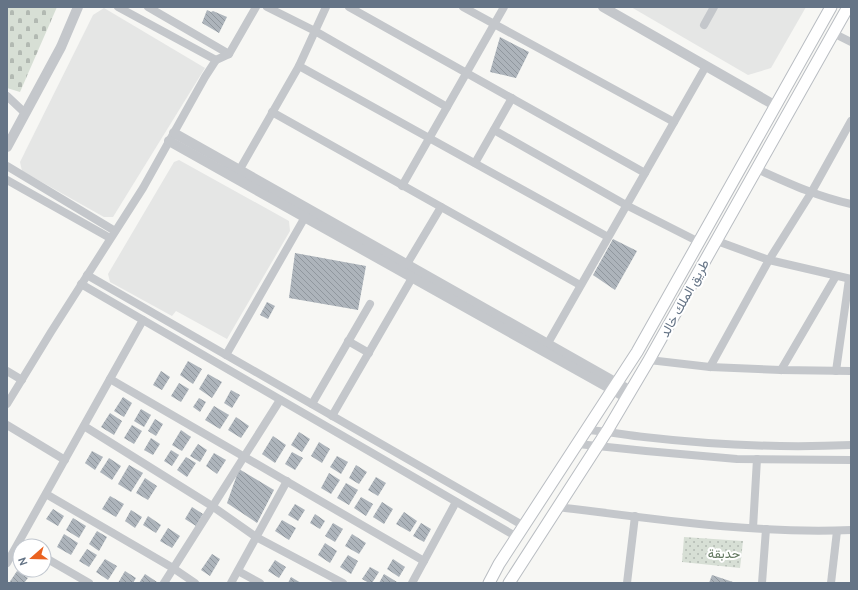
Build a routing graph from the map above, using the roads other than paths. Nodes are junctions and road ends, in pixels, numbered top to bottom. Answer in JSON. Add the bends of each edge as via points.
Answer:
{"nodes":[{"id":1,"x":78,"y":7,"type":"edge"},
{"id":2,"x":118,"y":7,"type":"edge"},
{"id":3,"x":148,"y":7,"type":"edge"},
{"id":4,"x":256,"y":7,"type":"edge"},
{"id":5,"x":267,"y":7,"type":"edge"},
{"id":6,"x":326,"y":7,"type":"edge"},
{"id":7,"x":349,"y":7,"type":"edge"},
{"id":8,"x":463,"y":7,"type":"edge"},
{"id":9,"x":504,"y":7,"type":"edge"},
{"id":10,"x":603,"y":7,"type":"edge"},
{"id":11,"x":714,"y":7,"type":"edge"},
{"id":12,"x":831,"y":7,"type":"edge"},
{"id":13,"x":848,"y":7,"type":"edge"},
{"id":14,"x":160,"y":14,"type":"junction"},
{"id":15,"x":494,"y":24,"type":"junction"},
{"id":16,"x":704,"y":25,"type":"dead end"},
{"id":17,"x":154,"y":27,"type":"junction"},
{"id":18,"x":315,"y":31,"type":"junction"},
{"id":19,"x":833,"y":33,"type":"junction"},
{"id":20,"x":851,"y":42,"type":"edge"},
{"id":21,"x":229,"y":54,"type":"junction"},
{"id":22,"x":216,"y":60,"type":"junction"},
{"id":23,"x":299,"y":66,"type":"junction"},
{"id":24,"x":706,"y":66,"type":"junction"},
{"id":25,"x":467,"y":73,"type":"junction"},
{"id":26,"x":7,"y":96,"type":"edge"},
{"id":27,"x":512,"y":98,"type":"junction"},
{"id":28,"x":776,"y":106,"type":"junction"},
{"id":29,"x":447,"y":107,"type":"junction"},
{"id":30,"x":272,"y":112,"type":"junction"},
{"id":31,"x":25,"y":113,"type":"junction"},
{"id":32,"x":851,"y":121,"type":"edge"},
{"id":33,"x":674,"y":122,"type":"junction"},
{"id":34,"x":494,"y":130,"type":"junction"},
{"id":35,"x":848,"y":132,"type":"edge"},
{"id":36,"x":172,"y":137,"type":"junction"},
{"id":37,"x":429,"y":138,"type":"junction"},
{"id":38,"x":7,"y":147,"type":"edge"},
{"id":39,"x":475,"y":163,"type":"junction"},
{"id":40,"x":7,"y":166,"type":"edge"},
{"id":41,"x":240,"y":169,"type":"junction"},
{"id":42,"x":757,"y":169,"type":"junction"},
{"id":43,"x":645,"y":173,"type":"junction"},
{"id":44,"x":7,"y":180,"type":"edge"},
{"id":45,"x":402,"y":186,"type":"junction"},
{"id":46,"x":811,"y":193,"type":"junction"},
{"id":47,"x":851,"y":204,"type":"edge"},
{"id":48,"x":626,"y":205,"type":"junction"},
{"id":49,"x":441,"y":206,"type":"junction"},
{"id":50,"x":305,"y":217,"type":"junction"},
{"id":51,"x":112,"y":235,"type":"junction"},
{"id":52,"x":608,"y":237,"type":"junction"},
{"id":53,"x":717,"y":241,"type":"junction"},
{"id":54,"x":699,"y":242,"type":"junction"},
{"id":55,"x":769,"y":260,"type":"junction"},
{"id":56,"x":407,"y":264,"type":"junction"},
{"id":57,"x":87,"y":275,"type":"junction"},
{"id":58,"x":836,"y":276,"type":"junction"},
{"id":59,"x":412,"y":278,"type":"junction"},
{"id":60,"x":850,"y":279,"type":"edge"},
{"id":61,"x":81,"y":284,"type":"junction"},
{"id":62,"x":580,"y":285,"type":"junction"},
{"id":63,"x":370,"y":304,"type":"dead end"},
{"id":64,"x":143,"y":320,"type":"junction"},
{"id":65,"x":348,"y":342,"type":"junction"},
{"id":66,"x":548,"y":343,"type":"junction"},
{"id":67,"x":369,"y":353,"type":"junction"},
{"id":68,"x":226,"y":355,"type":"junction"},
{"id":69,"x":650,"y":360,"type":"junction"},
{"id":70,"x":710,"y":367,"type":"junction"},
{"id":71,"x":781,"y":370,"type":"junction"},
{"id":72,"x":7,"y":371,"type":"edge"},
{"id":73,"x":836,"y":371,"type":"junction"},
{"id":74,"x":851,"y":371,"type":"edge"},
{"id":75,"x":110,"y":379,"type":"junction"},
{"id":76,"x":22,"y":380,"type":"junction"},
{"id":77,"x":615,"y":386,"type":"junction"},
{"id":78,"x":629,"y":395,"type":"junction"},
{"id":79,"x":280,"y":400,"type":"junction"},
{"id":80,"x":7,"y":404,"type":"edge"},
{"id":81,"x":312,"y":404,"type":"junction"},
{"id":82,"x":332,"y":416,"type":"junction"},
{"id":83,"x":7,"y":425,"type":"edge"},
{"id":84,"x":84,"y":426,"type":"junction"},
{"id":85,"x":587,"y":430,"type":"junction"},
{"id":86,"x":607,"y":432,"type":"junction"},
{"id":87,"x":578,"y":444,"type":"junction"},
{"id":88,"x":851,"y":445,"type":"edge"},
{"id":89,"x":598,"y":446,"type":"junction"},
{"id":90,"x":244,"y":456,"type":"junction"},
{"id":91,"x":757,"y":459,"type":"junction"},
{"id":92,"x":65,"y":460,"type":"junction"},
{"id":93,"x":851,"y":460,"type":"edge"},
{"id":94,"x":287,"y":481,"type":"junction"},
{"id":95,"x":46,"y":494,"type":"junction"},
{"id":96,"x":456,"y":502,"type":"junction"},
{"id":97,"x":212,"y":506,"type":"junction"},
{"id":98,"x":558,"y":506,"type":"junction"},
{"id":99,"x":635,"y":516,"type":"junction"},
{"id":100,"x":524,"y":526,"type":"junction"},
{"id":101,"x":753,"y":528,"type":"junction"},
{"id":102,"x":766,"y":529,"type":"junction"},
{"id":103,"x":851,"y":530,"type":"edge"},
{"id":104,"x":837,"y":531,"type":"junction"},
{"id":105,"x":256,"y":537,"type":"junction"},
{"id":106,"x":517,"y":537,"type":"junction"},
{"id":107,"x":24,"y":538,"type":"edge"},
{"id":108,"x":424,"y":561,"type":"junction"},
{"id":109,"x":52,"y":562,"type":"edge"},
{"id":110,"x":173,"y":568,"type":"junction"},
{"id":111,"x":238,"y":571,"type":"junction"},
{"id":112,"x":89,"y":583,"type":"edge"},
{"id":113,"x":164,"y":583,"type":"edge"},
{"id":114,"x":195,"y":583,"type":"edge"},
{"id":115,"x":231,"y":583,"type":"edge"},
{"id":116,"x":260,"y":583,"type":"edge"},
{"id":117,"x":343,"y":583,"type":"edge"},
{"id":118,"x":412,"y":583,"type":"edge"},
{"id":119,"x":489,"y":583,"type":"edge"},
{"id":120,"x":509,"y":583,"type":"edge"},
{"id":121,"x":627,"y":583,"type":"edge"},
{"id":122,"x":762,"y":583,"type":"edge"},
{"id":123,"x":831,"y":583,"type":"edge"}],
"edges":[{"from":1,"to":31,"type":"street","via":[[61,46]]},
{"from":2,"to":17,"type":"street"},
{"from":3,"to":14,"type":"street"},
{"from":4,"to":21,"type":"street"},
{"from":5,"to":18,"type":"street"},
{"from":6,"to":18,"type":"street"},
{"from":7,"to":25,"type":"street"},
{"from":8,"to":15,"type":"street"},
{"from":9,"to":15,"type":"street"},
{"from":10,"to":24,"type":"street"},
{"from":11,"to":16,"type":"street"},
{"from":12,"to":28,"type":"main road"},
{"from":13,"to":19,"type":"main road","name":"طريق الملك خالد"},
{"from":14,"to":17,"type":"street"},
{"from":14,"to":21,"type":"street"},
{"from":15,"to":25,"type":"street"},
{"from":15,"to":33,"type":"street"},
{"from":17,"to":22,"type":"street"},
{"from":18,"to":23,"type":"street"},
{"from":18,"to":29,"type":"street"},
{"from":19,"to":20,"type":"street"},
{"from":19,"to":42,"type":"main road","name":"طريق الملك خالد"},
{"from":21,"to":22,"type":"street"},
{"from":22,"to":36,"type":"street"},
{"from":23,"to":30,"type":"street"},
{"from":23,"to":37,"type":"street"},
{"from":24,"to":28,"type":"street"},
{"from":24,"to":33,"type":"street"},
{"from":25,"to":27,"type":"street"},
{"from":25,"to":29,"type":"street"},
{"from":26,"to":31,"type":"street"},
{"from":27,"to":34,"type":"street"},
{"from":27,"to":43,"type":"street"},
{"from":28,"to":54,"type":"main road"},
{"from":29,"to":37,"type":"street"},
{"from":30,"to":41,"type":"street"},
{"from":30,"to":45,"type":"street"},
{"from":31,"to":38,"type":"street"},
{"from":32,"to":35,"type":"street"},
{"from":33,"to":43,"type":"street"},
{"from":34,"to":39,"type":"street"},
{"from":34,"to":48,"type":"street"},
{"from":35,"to":46,"type":"street"},
{"from":36,"to":41,"type":"street"},
{"from":36,"to":50,"type":"street"},
{"from":36,"to":51,"type":"street"},
{"from":37,"to":39,"type":"street"},
{"from":37,"to":45,"type":"street"},
{"from":39,"to":52,"type":"street"},
{"from":40,"to":51,"type":"street"},
{"from":41,"to":56,"type":"street"},
{"from":42,"to":46,"type":"street"},
{"from":42,"to":53,"type":"main road","name":"طريق الملك خالد"},
{"from":43,"to":48,"type":"street"},
{"from":44,"to":51,"type":"street"},
{"from":45,"to":49,"type":"street"},
{"from":46,"to":47,"type":"street"},
{"from":46,"to":55,"type":"street"},
{"from":48,"to":52,"type":"street"},
{"from":48,"to":54,"type":"street"},
{"from":49,"to":56,"type":"street"},
{"from":49,"to":62,"type":"street"},
{"from":50,"to":59,"type":"street"},
{"from":50,"to":68,"type":"street"},
{"from":51,"to":57,"type":"street"},
{"from":52,"to":62,"type":"street"},
{"from":53,"to":55,"type":"street"},
{"from":53,"to":69,"type":"main road","name":"طريق الملك خالد"},
{"from":54,"to":77,"type":"main road","via":[[638,352]]},
{"from":55,"to":58,"type":"street"},
{"from":55,"to":70,"type":"street"},
{"from":56,"to":66,"type":"street"},
{"from":57,"to":61,"type":"street"},
{"from":57,"to":68,"type":"street"},
{"from":58,"to":60,"type":"street"},
{"from":58,"to":71,"type":"street"},
{"from":59,"to":67,"type":"street"},
{"from":59,"to":77,"type":"street"},
{"from":60,"to":73,"type":"street"},
{"from":61,"to":64,"type":"street"},
{"from":61,"to":76,"type":"street"},
{"from":62,"to":66,"type":"street"},
{"from":63,"to":65,"type":"street"},
{"from":64,"to":75,"type":"street"},
{"from":64,"to":79,"type":"street"},
{"from":65,"to":67,"type":"street"},
{"from":65,"to":81,"type":"street"},
{"from":66,"to":77,"type":"street"},
{"from":67,"to":82,"type":"street"},
{"from":68,"to":81,"type":"street"},
{"from":69,"to":70,"type":"street"},
{"from":69,"to":78,"type":"main road","name":"طريق الملك خالد"},
{"from":70,"to":71,"type":"street"},
{"from":71,"to":73,"type":"street"},
{"from":72,"to":76,"type":"street"},
{"from":73,"to":74,"type":"street"},
{"from":75,"to":84,"type":"street"},
{"from":75,"to":90,"type":"street"},
{"from":76,"to":80,"type":"street"},
{"from":77,"to":78,"type":"street"},
{"from":77,"to":85,"type":"main road"},
{"from":78,"to":86,"type":"main road","name":"طريق الملك خالد"},
{"from":79,"to":90,"type":"street"},
{"from":79,"to":96,"type":"street"},
{"from":81,"to":82,"type":"street"},
{"from":82,"to":100,"type":"street"},
{"from":83,"to":92,"type":"street"},
{"from":84,"to":92,"type":"street"},
{"from":84,"to":97,"type":"street"},
{"from":85,"to":86,"type":"street"},
{"from":85,"to":87,"type":"main road"},
{"from":86,"to":88,"type":"street","via":[[727,444],[800,447]]},
{"from":86,"to":89,"type":"main road","name":"طريق الملك خالد"},
{"from":87,"to":89,"type":"street"},
{"from":87,"to":100,"type":"main road"},
{"from":89,"to":91,"type":"street"},
{"from":89,"to":98,"type":"main road","name":"طريق الملك خالد"},
{"from":90,"to":94,"type":"street"},
{"from":90,"to":97,"type":"street"},
{"from":91,"to":93,"type":"street"},
{"from":91,"to":101,"type":"street"},
{"from":92,"to":95,"type":"street"},
{"from":94,"to":105,"type":"street"},
{"from":94,"to":108,"type":"street"},
{"from":95,"to":107,"type":"street"},
{"from":95,"to":110,"type":"street"},
{"from":96,"to":106,"type":"street"},
{"from":96,"to":108,"type":"street"},
{"from":97,"to":105,"type":"street"},
{"from":97,"to":110,"type":"street"},
{"from":98,"to":99,"type":"street"},
{"from":98,"to":120,"type":"main road","name":"طريق الملك خالد"},
{"from":99,"to":101,"type":"street"},
{"from":99,"to":121,"type":"street"},
{"from":100,"to":106,"type":"main road"},
{"from":101,"to":102,"type":"street"},
{"from":102,"to":104,"type":"street"},
{"from":102,"to":122,"type":"street"},
{"from":103,"to":104,"type":"street"},
{"from":104,"to":123,"type":"street"},
{"from":105,"to":111,"type":"street"},
{"from":105,"to":117,"type":"street"},
{"from":106,"to":119,"type":"main road"},
{"from":108,"to":118,"type":"street"},
{"from":109,"to":112,"type":"street"},
{"from":110,"to":113,"type":"street"},
{"from":110,"to":114,"type":"street"},
{"from":111,"to":115,"type":"street"},
{"from":111,"to":116,"type":"street"}]}
